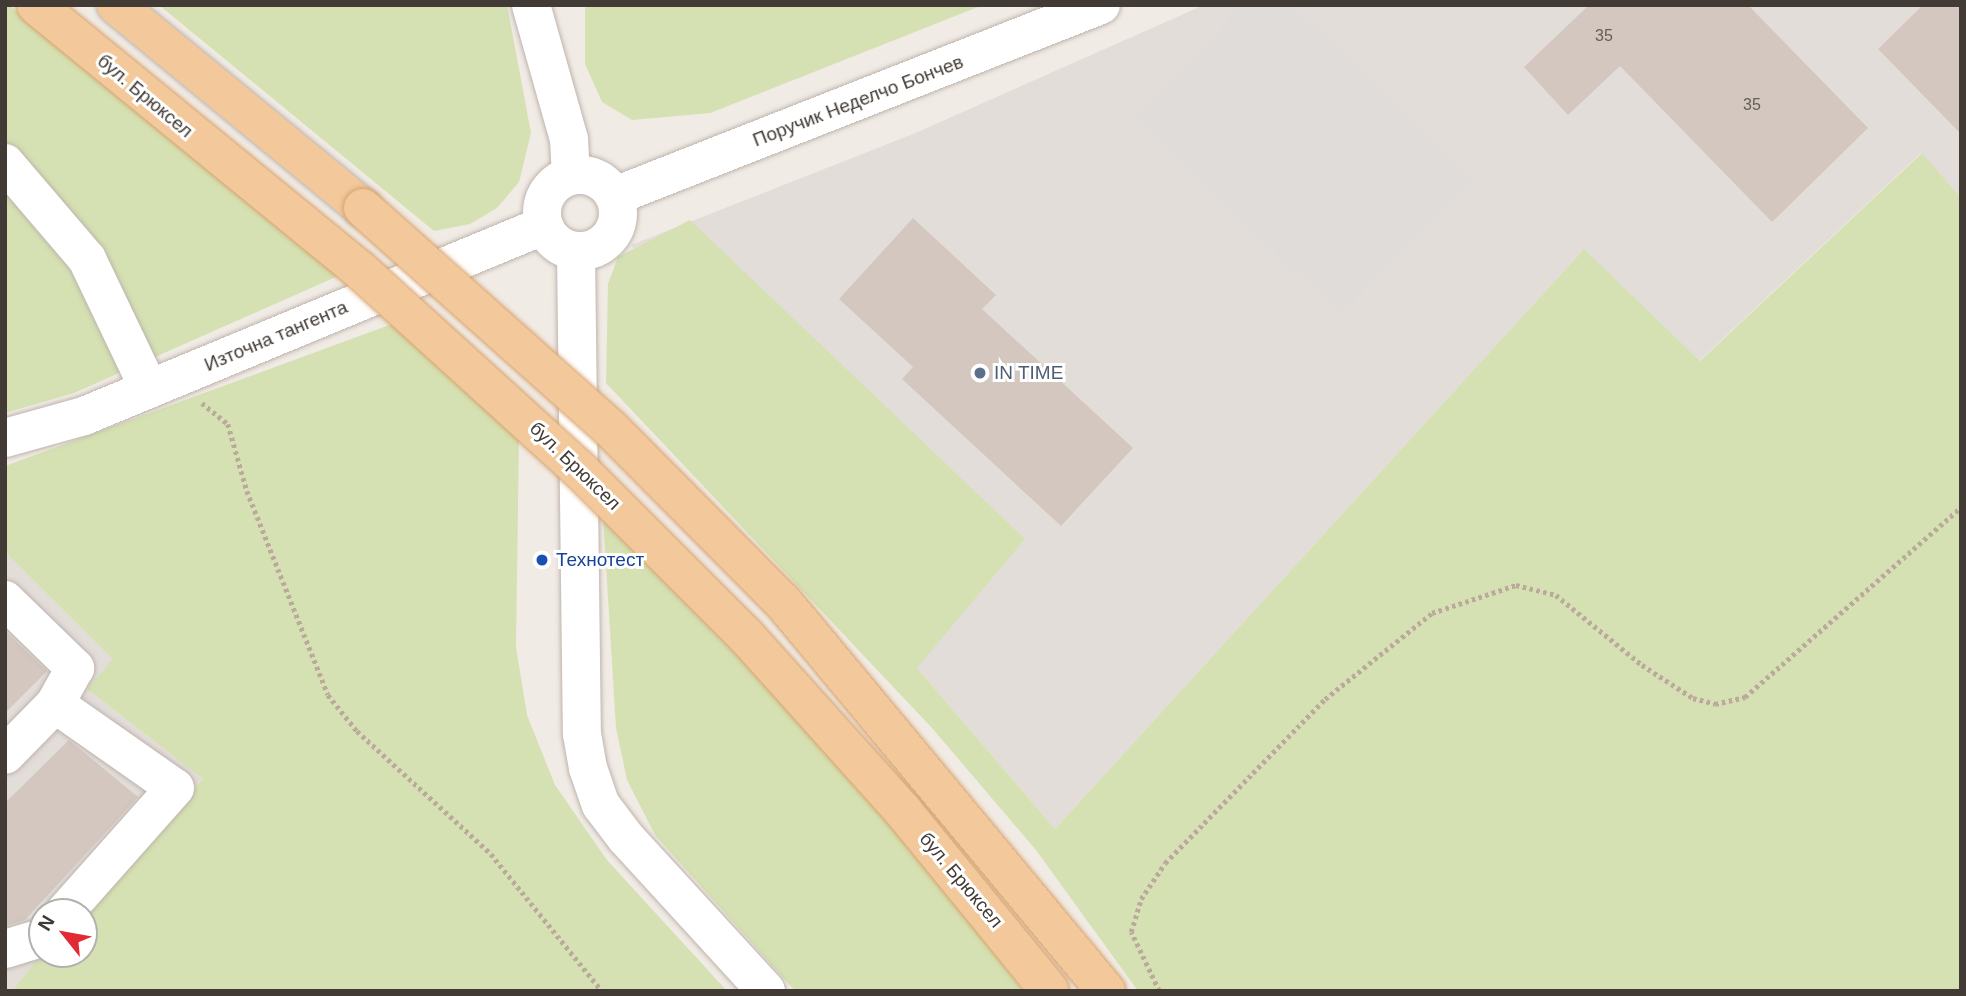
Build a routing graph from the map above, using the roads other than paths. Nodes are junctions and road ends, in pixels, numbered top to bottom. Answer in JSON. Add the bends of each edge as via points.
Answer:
{"nodes":[{"id":1,"x":36,"y":5,"type":"edge"},
{"id":2,"x":116,"y":5,"type":"edge"},
{"id":3,"x":531,"y":5,"type":"edge"},
{"id":4,"x":1101,"y":5,"type":"edge"},
{"id":5,"x":5,"y":163,"type":"edge"},
{"id":6,"x":571,"y":176,"type":"junction"},
{"id":7,"x":615,"y":196,"type":"junction"},
{"id":8,"x":544,"y":225,"type":"junction"},
{"id":9,"x":576,"y":252,"type":"junction"},
{"id":10,"x":160,"y":384,"type":"junction"},
{"id":11,"x":5,"y":438,"type":"edge"},
{"id":12,"x":5,"y":600,"type":"edge"},
{"id":13,"x":55,"y":704,"type":"junction"},
{"id":14,"x":5,"y":755,"type":"edge"},
{"id":15,"x":77,"y":898,"type":"edge"},
{"id":16,"x":28,"y":942,"type":"edge"},
{"id":17,"x":5,"y":949,"type":"edge"},
{"id":18,"x":766,"y":991,"type":"edge"},
{"id":19,"x":1050,"y":991,"type":"edge"},
{"id":20,"x":1106,"y":991,"type":"edge"}],
"edges":[{"from":1,"to":19,"type":"main road","name":"бул. Брюксел","bridge":true,"via":[[360,270],[579,468],[747,636],[903,811]]},
{"from":2,"to":20,"type":"main road","bridge":true,"via":[[479,307],[610,428],[783,602]]},
{"from":3,"to":6,"type":"street","via":[[569,139]]},
{"from":4,"to":7,"type":"street","name":"Поручик Неделчо Бончев"},
{"from":5,"to":10,"type":"street","via":[[87,259]]},
{"from":6,"to":7,"type":"street","via":[[601,180]]},
{"from":6,"to":8,"type":"street","via":[[544,199]]},
{"from":7,"to":9,"type":"street","via":[[619,215],[609,239]]},
{"from":8,"to":9,"type":"street","via":[[560,246]]},
{"from":8,"to":10,"type":"street","name":"Източна тангента"},
{"from":9,"to":18,"type":"street","via":[[582,734],[588,768],[601,805],[626,838]]},
{"from":10,"to":11,"type":"street","name":"Източна тангента"},
{"from":12,"to":13,"type":"street","via":[[75,668]]},
{"from":13,"to":14,"type":"street"},
{"from":13,"to":15,"type":"street","via":[[175,788]]},
{"from":16,"to":17,"type":"street"}]}
